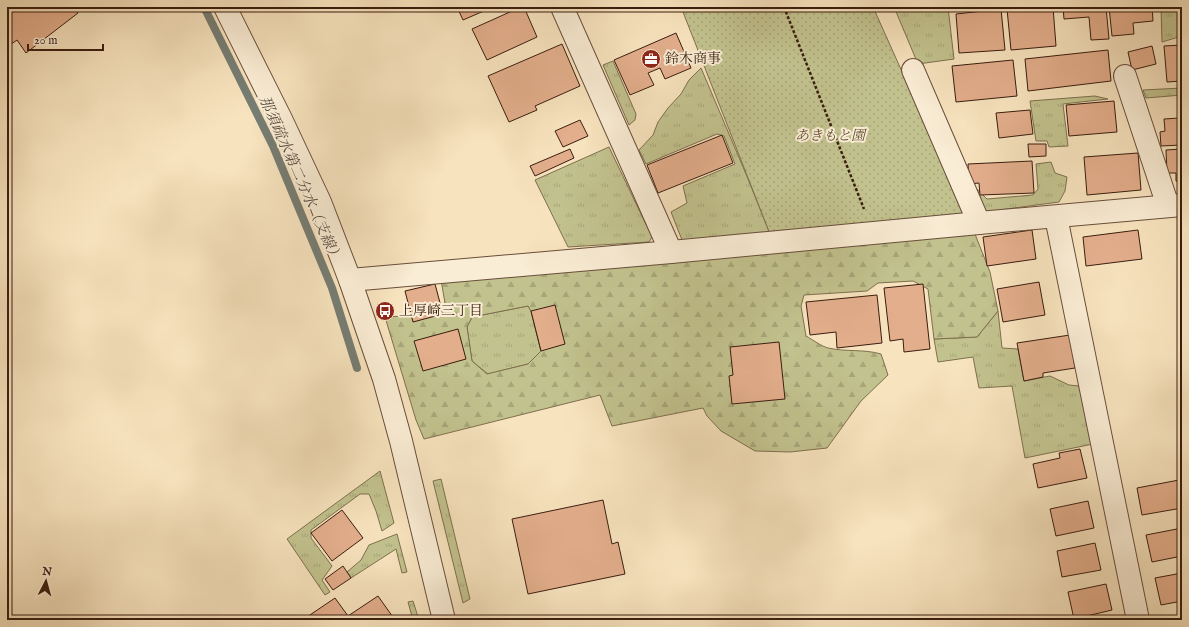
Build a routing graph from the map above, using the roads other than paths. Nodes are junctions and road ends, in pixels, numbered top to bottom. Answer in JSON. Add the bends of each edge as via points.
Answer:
{"nodes":[{"id":1,"x":225,"y":7,"type":"edge"},
{"id":2,"x":562,"y":7,"type":"edge"},
{"id":3,"x":913,"y":70,"type":"dead end"},
{"id":4,"x":1125,"y":76,"type":"dead end"},
{"id":5,"x":1175,"y":205,"type":"edge"},
{"id":6,"x":1056,"y":217,"type":"junction"},
{"id":7,"x":979,"y":222,"type":"junction"},
{"id":8,"x":671,"y":252,"type":"junction"},
{"id":9,"x":350,"y":280,"type":"junction"},
{"id":10,"x":444,"y":620,"type":"edge"},
{"id":11,"x":1138,"y":620,"type":"edge"}],
"edges":[{"from":1,"to":9,"type":"street","via":[[320,202]]},
{"from":2,"to":8,"type":"street"},
{"from":3,"to":7,"type":"street"},
{"from":4,"to":5,"type":"street"},
{"from":5,"to":6,"type":"street"},
{"from":6,"to":7,"type":"street"},
{"from":6,"to":11,"type":"street"},
{"from":7,"to":8,"type":"street"},
{"from":8,"to":9,"type":"street"},
{"from":9,"to":10,"type":"street","via":[[397,425]]}]}
